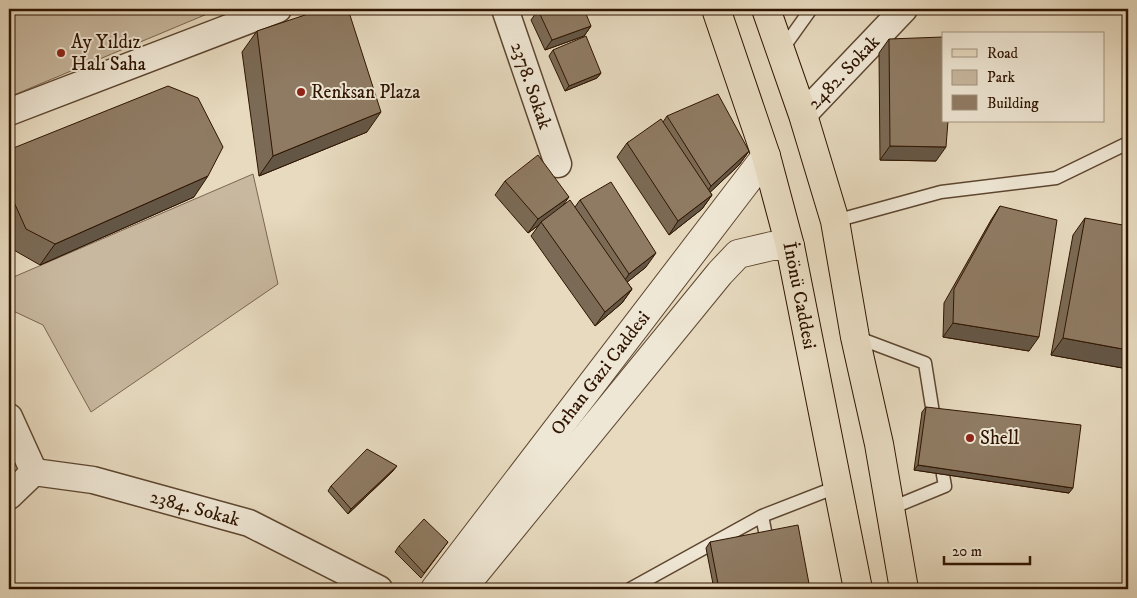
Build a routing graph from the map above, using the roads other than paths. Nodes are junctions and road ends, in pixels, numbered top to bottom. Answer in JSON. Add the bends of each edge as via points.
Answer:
{"nodes":[{"id":1,"x":278,"y":9,"type":"edge"},
{"id":2,"x":505,"y":9,"type":"edge"},
{"id":3,"x":716,"y":9,"type":"edge"},
{"id":4,"x":766,"y":9,"type":"edge"},
{"id":5,"x":811,"y":9,"type":"edge"},
{"id":6,"x":904,"y":9,"type":"edge"},
{"id":7,"x":781,"y":51,"type":"junction"},
{"id":8,"x":9,"y":112,"type":"edge"},
{"id":9,"x":803,"y":115,"type":"junction"},
{"id":10,"x":1128,"y":142,"type":"edge"},
{"id":11,"x":766,"y":156,"type":"junction"},
{"id":12,"x":558,"y":164,"type":"dead end"},
{"id":13,"x":834,"y":221,"type":"junction"},
{"id":14,"x":790,"y":246,"type":"junction"},
{"id":15,"x":855,"y":337,"type":"junction"},
{"id":16,"x":933,"y":413,"type":"edge"},
{"id":17,"x":9,"y":417,"type":"edge"},
{"id":18,"x":34,"y":472,"type":"junction"},
{"id":19,"x":943,"y":475,"type":"edge"},
{"id":20,"x":839,"y":486,"type":"junction"},
{"id":21,"x":9,"y":496,"type":"edge"},
{"id":22,"x":889,"y":509,"type":"junction"},
{"id":23,"x":762,"y":516,"type":"junction"},
{"id":24,"x":766,"y":536,"type":"edge"},
{"id":25,"x":379,"y":589,"type":"edge"},
{"id":26,"x":435,"y":589,"type":"edge"},
{"id":27,"x":462,"y":589,"type":"edge"},
{"id":28,"x":630,"y":589,"type":"edge"},
{"id":29,"x":858,"y":589,"type":"edge"},
{"id":30,"x":904,"y":589,"type":"edge"}],
"edges":[{"from":1,"to":8,"type":"street"},
{"from":2,"to":12,"type":"street","name":"2378. Sokak"},
{"from":3,"to":11,"type":"main road","name":"İnönü Caddesi"},
{"from":4,"to":7,"type":"main road"},
{"from":5,"to":7,"type":"lane"},
{"from":6,"to":9,"type":"street","name":"2482. Sokak"},
{"from":7,"to":9,"type":"main road"},
{"from":9,"to":13,"type":"main road"},
{"from":10,"to":13,"type":"lane","via":[[1056,178],[941,192]]},
{"from":11,"to":14,"type":"main road","name":"İnönü Caddesi"},
{"from":11,"to":26,"type":"street","name":"Orhan Gazi Caddesi"},
{"from":13,"to":15,"type":"main road"},
{"from":14,"to":20,"type":"main road","name":"İnönü Caddesi"},
{"from":14,"to":27,"type":"street","name":"Orhan Gazi Caddesi","via":[[772,246],[738,254]]},
{"from":15,"to":16,"type":"lane","via":[[925,363]]},
{"from":15,"to":22,"type":"main road","via":[[879,444]]},
{"from":17,"to":18,"type":"street"},
{"from":18,"to":21,"type":"street"},
{"from":18,"to":25,"type":"street","name":"2384. Sokak","via":[[93,480],[249,523]]},
{"from":19,"to":22,"type":"lane","via":[[945,486]]},
{"from":20,"to":23,"type":"lane"},
{"from":20,"to":29,"type":"main road","name":"İnönü Caddesi"},
{"from":22,"to":30,"type":"main road"},
{"from":23,"to":24,"type":"lane"},
{"from":23,"to":28,"type":"lane"}]}
